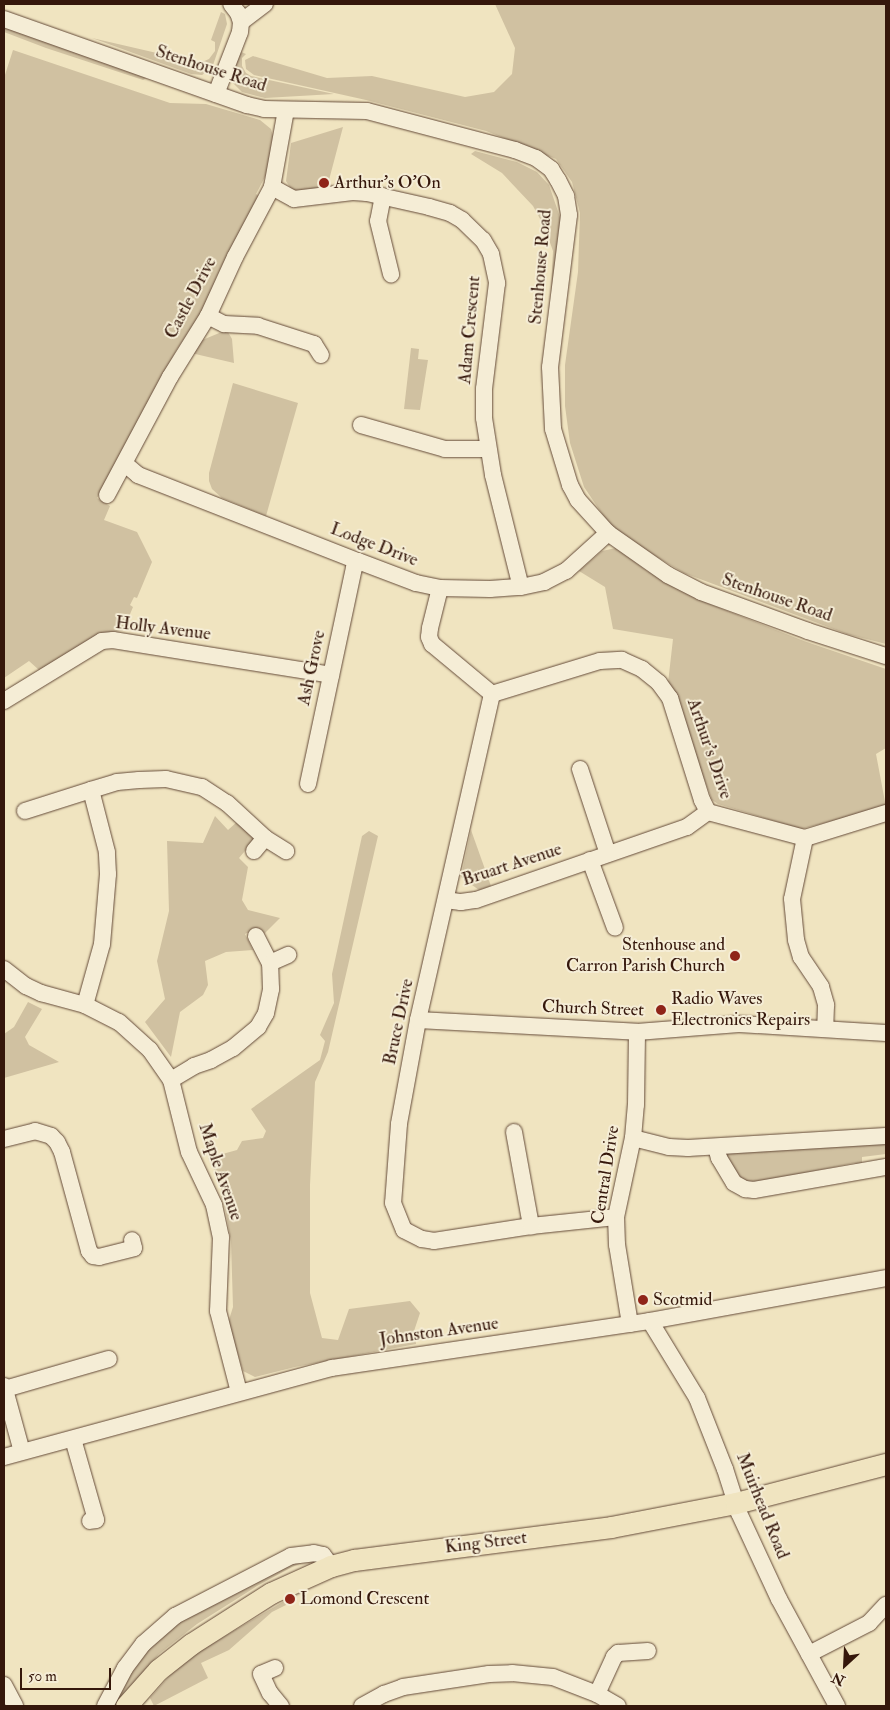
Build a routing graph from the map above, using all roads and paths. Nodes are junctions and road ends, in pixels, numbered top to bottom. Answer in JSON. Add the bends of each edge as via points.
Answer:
{"nodes":[{"id":1,"x":231,"y":4,"type":"edge"},
{"id":2,"x":265,"y":4,"type":"edge"},
{"id":3,"x":4,"y":19,"type":"edge"},
{"id":4,"x":241,"y":22,"type":"junction"},
{"id":5,"x":216,"y":94,"type":"junction"},
{"id":6,"x":286,"y":110,"type":"junction"},
{"id":7,"x":272,"y":187,"type":"junction"},
{"id":8,"x":383,"y":196,"type":"junction"},
{"id":9,"x":392,"y":274,"type":"dead end"},
{"id":10,"x":208,"y":316,"type":"junction"},
{"id":11,"x":321,"y":355,"type":"dead end"},
{"id":12,"x":361,"y":426,"type":"dead end"},
{"id":13,"x":488,"y":449,"type":"junction"},
{"id":14,"x":125,"y":464,"type":"junction"},
{"id":15,"x":107,"y":495,"type":"dead end"},
{"id":16,"x":608,"y":533,"type":"junction"},
{"id":17,"x":358,"y":561,"type":"junction"},
{"id":18,"x":521,"y":587,"type":"junction"},
{"id":19,"x":440,"y":588,"type":"junction"},
{"id":20,"x":886,"y":656,"type":"edge"},
{"id":21,"x":332,"y":675,"type":"junction"},
{"id":22,"x":492,"y":694,"type":"junction"},
{"id":23,"x":4,"y":701,"type":"edge"},
{"id":24,"x":580,"y":769,"type":"dead end"},
{"id":25,"x":308,"y":784,"type":"dead end"},
{"id":26,"x":91,"y":790,"type":"junction"},
{"id":27,"x":25,"y":810,"type":"dead end"},
{"id":28,"x":708,"y":812,"type":"junction"},
{"id":29,"x":886,"y":813,"type":"edge"},
{"id":30,"x":265,"y":838,"type":"junction"},
{"id":31,"x":805,"y":838,"type":"junction"},
{"id":32,"x":254,"y":851,"type":"dead end"},
{"id":33,"x":286,"y":851,"type":"dead end"},
{"id":34,"x":608,"y":854,"type":"junction"},
{"id":35,"x":590,"y":860,"type":"junction"},
{"id":36,"x":446,"y":900,"type":"junction"},
{"id":37,"x":616,"y":928,"type":"dead end"},
{"id":38,"x":256,"y":936,"type":"dead end"},
{"id":39,"x":288,"y":955,"type":"dead end"},
{"id":40,"x":270,"y":963,"type":"junction"},
{"id":41,"x":4,"y":969,"type":"edge"},
{"id":42,"x":85,"y":1005,"type":"junction"},
{"id":43,"x":418,"y":1020,"type":"junction"},
{"id":44,"x":825,"y":1029,"type":"junction"},
{"id":45,"x":637,"y":1032,"type":"junction"},
{"id":46,"x":886,"y":1033,"type":"edge"},
{"id":47,"x":172,"y":1080,"type":"junction"},
{"id":48,"x":514,"y":1132,"type":"dead end"},
{"id":49,"x":886,"y":1136,"type":"edge"},
{"id":50,"x":633,"y":1138,"type":"junction"},
{"id":51,"x":4,"y":1139,"type":"edge"},
{"id":52,"x":716,"y":1146,"type":"junction"},
{"id":53,"x":886,"y":1167,"type":"edge"},
{"id":54,"x":616,"y":1217,"type":"junction"},
{"id":55,"x":531,"y":1226,"type":"junction"},
{"id":56,"x":132,"y":1240,"type":"dead end"},
{"id":57,"x":886,"y":1278,"type":"edge"},
{"id":58,"x":650,"y":1321,"type":"junction"},
{"id":59,"x":630,"y":1324,"type":"junction"},
{"id":60,"x":100,"y":1358,"type":"dead end"},
{"id":61,"x":4,"y":1387,"type":"edge"},
{"id":62,"x":239,"y":1392,"type":"junction"},
{"id":63,"x":73,"y":1439,"type":"junction"},
{"id":64,"x":22,"y":1452,"type":"junction"},
{"id":65,"x":4,"y":1457,"type":"edge"},
{"id":66,"x":886,"y":1464,"type":"edge"},
{"id":67,"x":736,"y":1503,"type":"junction"},
{"id":68,"x":90,"y":1521,"type":"dead end"},
{"id":69,"x":330,"y":1566,"type":"junction"},
{"id":70,"x":886,"y":1605,"type":"edge"},
{"id":71,"x":648,"y":1651,"type":"dead end"},
{"id":72,"x":809,"y":1654,"type":"junction"},
{"id":73,"x":274,"y":1668,"type":"dead end"},
{"id":74,"x":4,"y":1685,"type":"edge"},
{"id":75,"x":597,"y":1694,"type":"junction"},
{"id":76,"x":131,"y":1704,"type":"edge"},
{"id":77,"x":15,"y":1706,"type":"edge"},
{"id":78,"x":105,"y":1706,"type":"edge"},
{"id":79,"x":281,"y":1706,"type":"edge"},
{"id":80,"x":362,"y":1706,"type":"edge"},
{"id":81,"x":618,"y":1706,"type":"edge"},
{"id":82,"x":837,"y":1706,"type":"edge"}],
"edges":[{"from":1,"to":4,"type":"street"},
{"from":2,"to":4,"type":"street"},
{"from":3,"to":5,"type":"street","name":"Stenhouse Road"},
{"from":4,"to":5,"type":"street"},
{"from":5,"to":6,"type":"street","name":"Stenhouse Road","via":[[264,109]]},
{"from":6,"to":7,"type":"street","name":"Castle Drive"},
{"from":6,"to":16,"type":"street","name":"Stenhouse Road","via":[[367,110],[515,150],[536,158],[550,169],[566,196],[569,215],[550,367],[554,429],[570,486],[589,514]]},
{"from":7,"to":8,"type":"street","name":"Adam Crescent","via":[[294,199],[354,192]]},
{"from":7,"to":10,"type":"street","name":"Castle Drive"},
{"from":8,"to":9,"type":"street","via":[[378,221]]},
{"from":8,"to":13,"type":"street","name":"Adam Crescent","via":[[450,213],[475,231],[491,254],[497,283],[484,389]]},
{"from":10,"to":11,"type":"street","via":[[224,324],[258,326],[314,344]]},
{"from":10,"to":14,"type":"street","name":"Castle Drive","via":[[170,377]]},
{"from":12,"to":13,"type":"street","via":[[445,449]]},
{"from":13,"to":18,"type":"street","name":"Adam Crescent"},
{"from":14,"to":15,"type":"street","name":"Castle Drive"},
{"from":14,"to":17,"type":"street","name":"Lodge Drive","via":[[138,475]]},
{"from":16,"to":18,"type":"street","name":"Lodge Drive","via":[[566,572],[544,582]]},
{"from":16,"to":20,"type":"street","name":"Stenhouse Road","via":[[668,575],[701,592]]},
{"from":17,"to":19,"type":"street","name":"Lodge Drive","via":[[416,583]]},
{"from":17,"to":21,"type":"street","name":"Ash Grove"},
{"from":18,"to":19,"type":"street","name":"Lodge Drive"},
{"from":19,"to":22,"type":"street","via":[[430,628],[432,644]]},
{"from":21,"to":23,"type":"street","name":"Holly Avenue","via":[[113,640],[102,641]]},
{"from":21,"to":25,"type":"street","name":"Ash Grove"},
{"from":22,"to":28,"type":"street","name":"Arthur's Drive","via":[[600,661],[622,660],[642,669],[670,698]]},
{"from":22,"to":36,"type":"street","name":"Bruce Drive"},
{"from":24,"to":34,"type":"street"},
{"from":26,"to":27,"type":"street"},
{"from":26,"to":30,"type":"street","via":[[117,782],[166,779],[202,786],[227,803]]},
{"from":26,"to":42,"type":"street","via":[[105,843],[108,874],[102,944]]},
{"from":28,"to":31,"type":"street","name":"Arthur's Drive"},
{"from":28,"to":34,"type":"street","name":"Bruart Avenue","via":[[687,826]]},
{"from":29,"to":31,"type":"street"},
{"from":30,"to":32,"type":"street"},
{"from":30,"to":33,"type":"street"},
{"from":31,"to":44,"type":"street","via":[[792,899],[796,940],[801,957],[821,987],[826,1005]]},
{"from":34,"to":35,"type":"street","name":"Bruart Avenue"},
{"from":35,"to":36,"type":"street","name":"Bruart Avenue","via":[[476,900]]},
{"from":35,"to":37,"type":"street","name":"Bruart Avenue"},
{"from":36,"to":43,"type":"street","name":"Bruce Drive"},
{"from":38,"to":40,"type":"street"},
{"from":39,"to":40,"type":"street"},
{"from":40,"to":47,"type":"street","via":[[271,989],[266,1013],[258,1027],[233,1048]]},
{"from":41,"to":42,"type":"street","name":"Maple Avenue","via":[[41,993]]},
{"from":42,"to":47,"type":"street","name":"Maple Avenue","via":[[133,1032]]},
{"from":43,"to":45,"type":"street","name":"Church Street"},
{"from":43,"to":55,"type":"street","name":"Bruce Drive","via":[[396,1146],[393,1203],[400,1224],[412,1235],[434,1241]]},
{"from":44,"to":45,"type":"street","name":"Church Street","via":[[738,1024]]},
{"from":44,"to":46,"type":"street","name":"Church Street"},
{"from":45,"to":50,"type":"street","name":"Central Drive"},
{"from":47,"to":62,"type":"street","name":"Maple Avenue","via":[[189,1152],[214,1205],[221,1237],[218,1311]]},
{"from":48,"to":55,"type":"street"},
{"from":49,"to":52,"type":"street"},
{"from":50,"to":52,"type":"street","via":[[670,1147]]},
{"from":50,"to":54,"type":"street","name":"Central Drive"},
{"from":51,"to":56,"type":"street","via":[[35,1131],[51,1136],[57,1142],[93,1256],[134,1248]]},
{"from":52,"to":53,"type":"street","via":[[719,1158],[734,1183],[745,1189]]},
{"from":54,"to":55,"type":"street","name":"Bruce Drive"},
{"from":54,"to":59,"type":"street","name":"Central Drive","via":[[617,1245]]},
{"from":57,"to":58,"type":"street","name":"Johnston Avenue"},
{"from":58,"to":59,"type":"street","name":"Johnston Avenue"},
{"from":58,"to":67,"type":"street","name":"Muirhead Road","via":[[697,1398]]},
{"from":59,"to":62,"type":"street","name":"Johnston Avenue","via":[[332,1368]]},
{"from":60,"to":61,"type":"street"},
{"from":61,"to":64,"type":"street"},
{"from":62,"to":63,"type":"street","name":"Johnston Avenue"},
{"from":63,"to":64,"type":"street","name":"Johnston Avenue"},
{"from":63,"to":68,"type":"street","via":[[96,1520]]},
{"from":64,"to":65,"type":"street","name":"Johnston Avenue"},
{"from":66,"to":67,"type":"main road","name":"King Street"},
{"from":67,"to":69,"type":"main road","name":"King Street","via":[[611,1528],[354,1560]]},
{"from":67,"to":72,"type":"street","name":"Muirhead Road","via":[[779,1599]]},
{"from":69,"to":76,"type":"main road","name":"King Street","via":[[271,1593],[190,1644],[158,1670]]},
{"from":69,"to":78,"type":"street","via":[[323,1555],[314,1552],[291,1556],[175,1616],[142,1644]]},
{"from":70,"to":72,"type":"street","via":[[869,1623]]},
{"from":71,"to":75,"type":"street","via":[[618,1653]]},
{"from":72,"to":82,"type":"street","name":"Muirhead Road"},
{"from":73,"to":79,"type":"street","via":[[261,1674]]},
{"from":74,"to":77,"type":"street"},
{"from":75,"to":80,"type":"street","via":[[553,1677],[489,1674],[403,1687]]},
{"from":75,"to":81,"type":"street"}]}
